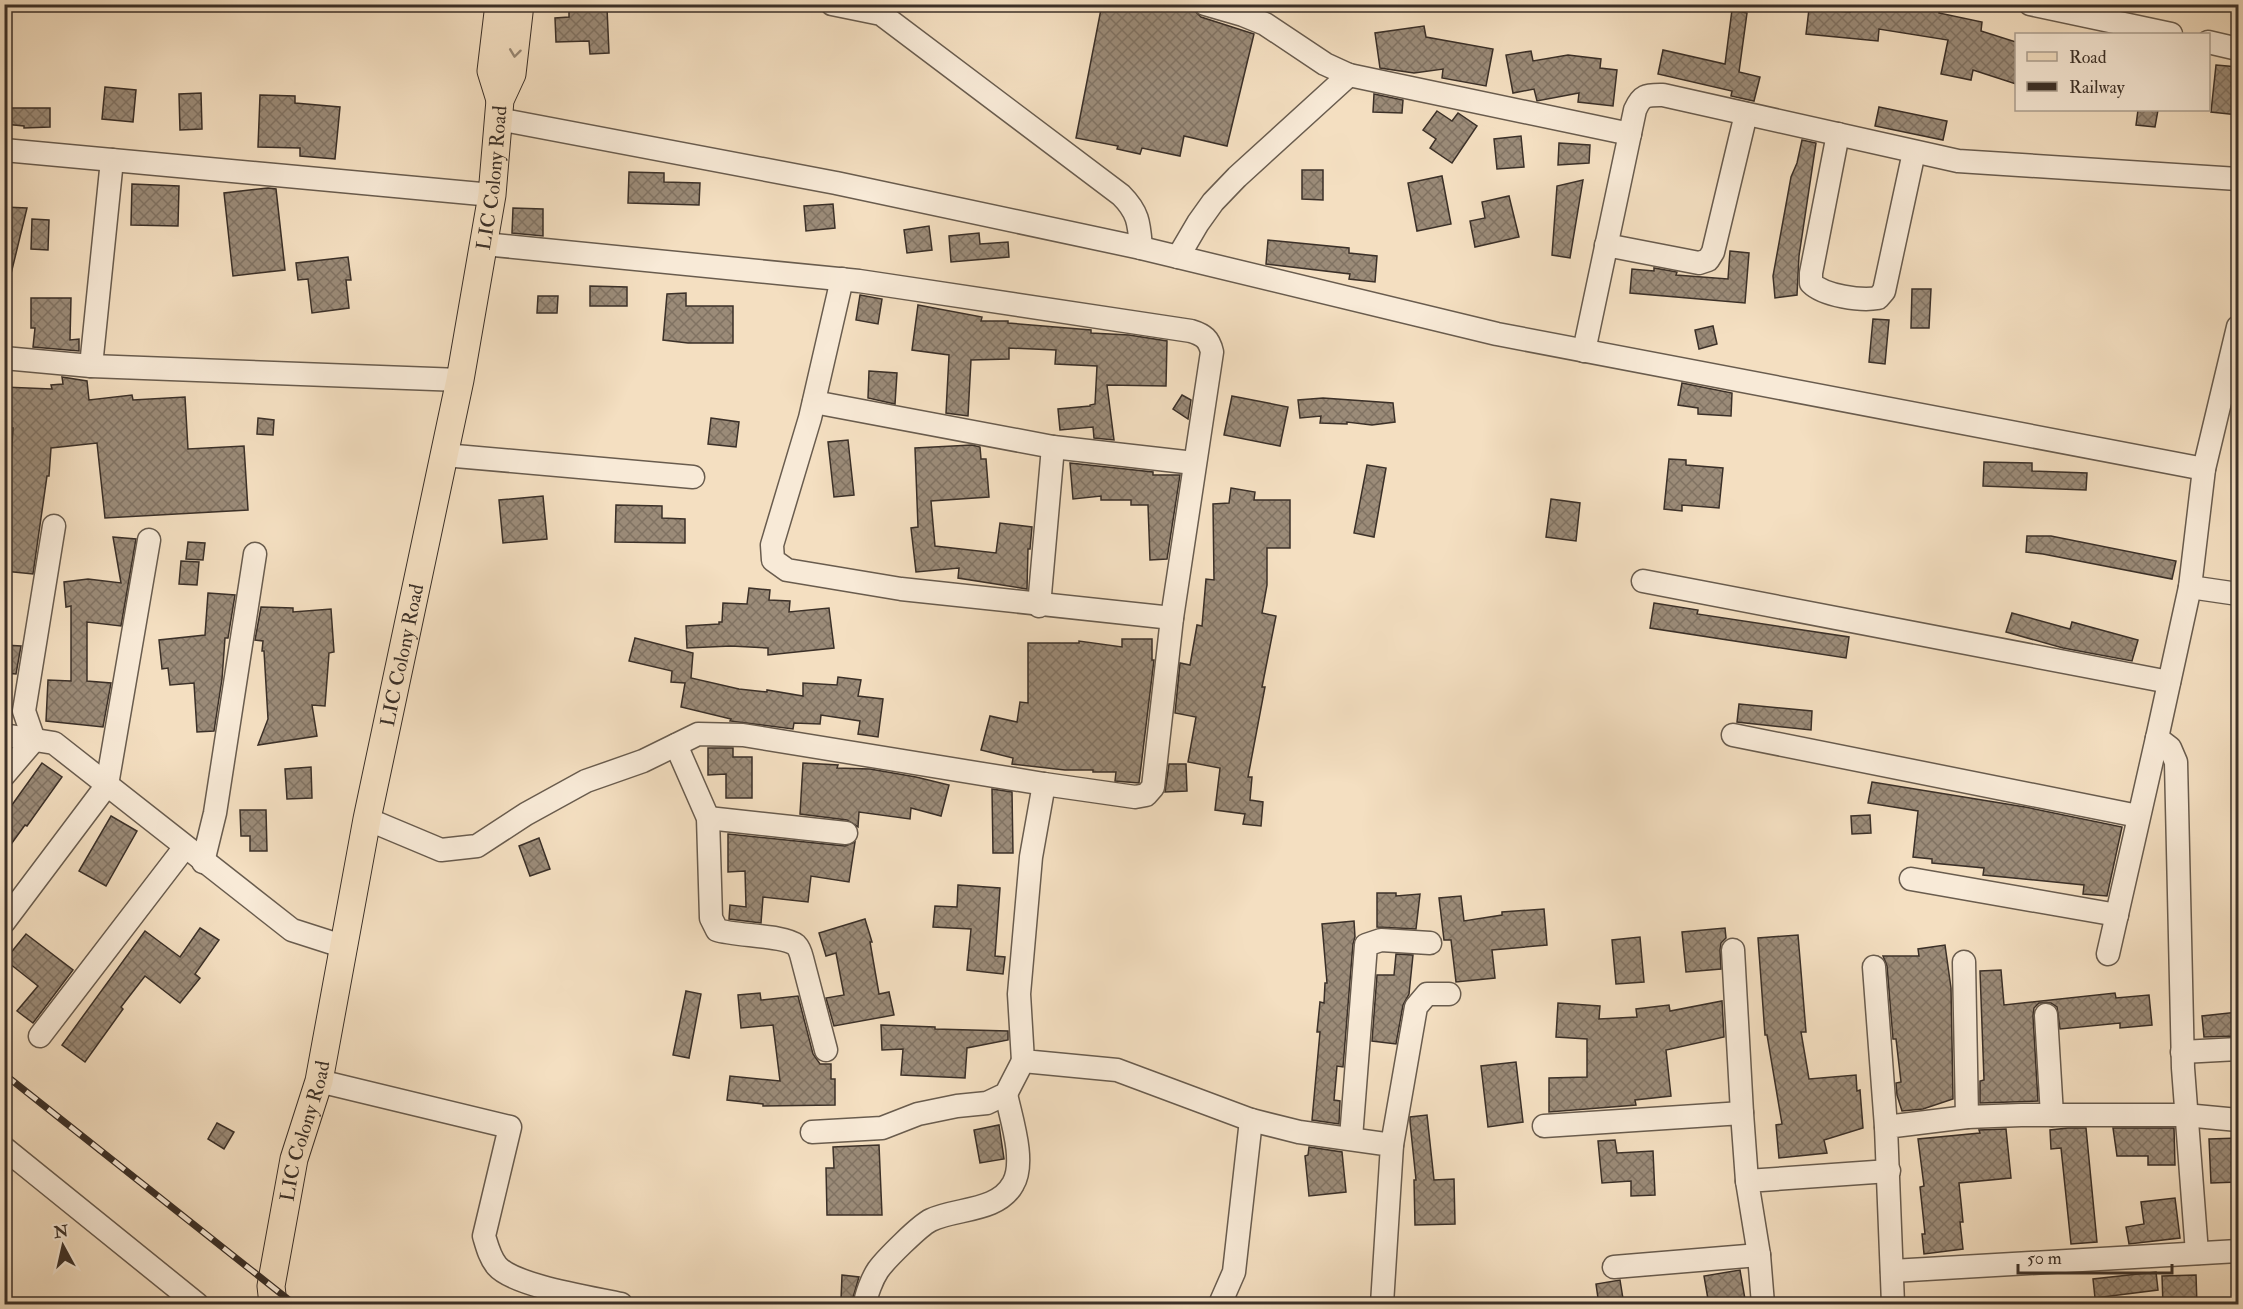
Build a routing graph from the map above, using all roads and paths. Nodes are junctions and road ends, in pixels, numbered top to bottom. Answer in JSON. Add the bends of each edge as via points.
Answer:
{"nodes":[{"id":1,"x":499,"y":4,"type":"edge"},
{"id":2,"x":520,"y":4,"type":"edge"},
{"id":3,"x":832,"y":4,"type":"edge"},
{"id":4,"x":1205,"y":4,"type":"edge"},
{"id":5,"x":2030,"y":4,"type":"edge"},
{"id":6,"x":2101,"y":12,"type":"edge"},
{"id":7,"x":2168,"y":33,"type":"edge"},
{"id":8,"x":2210,"y":42,"type":"edge"},
{"id":9,"x":2238,"y":49,"type":"edge"},
{"id":10,"x":1348,"y":75,"type":"junction"},
{"id":11,"x":499,"y":109,"type":"junction"},
{"id":12,"x":1746,"y":114,"type":"junction"},
{"id":13,"x":1630,"y":134,"type":"junction"},
{"id":14,"x":1838,"y":134,"type":"junction"},
{"id":15,"x":4,"y":150,"type":"edge"},
{"id":16,"x":1914,"y":152,"type":"junction"},
{"id":17,"x":112,"y":160,"type":"junction"},
{"id":18,"x":2238,"y":179,"type":"edge"},
{"id":19,"x":492,"y":195,"type":"junction"},
{"id":20,"x":484,"y":244,"type":"junction"},
{"id":21,"x":1606,"y":245,"type":"junction"},
{"id":22,"x":1141,"y":249,"type":"junction"},
{"id":23,"x":1178,"y":257,"type":"junction"},
{"id":24,"x":842,"y":279,"type":"junction"},
{"id":25,"x":2238,"y":327,"type":"edge"},
{"id":26,"x":1584,"y":351,"type":"junction"},
{"id":27,"x":4,"y":358,"type":"edge"},
{"id":28,"x":91,"y":366,"type":"junction"},
{"id":29,"x":460,"y":380,"type":"junction"},
{"id":30,"x":814,"y":402,"type":"junction"},
{"id":31,"x":1053,"y":447,"type":"junction"},
{"id":32,"x":444,"y":455,"type":"junction"},
{"id":33,"x":1194,"y":464,"type":"junction"},
{"id":34,"x":2204,"y":469,"type":"junction"},
{"id":35,"x":693,"y":477,"type":"dead end"},
{"id":36,"x":54,"y":526,"type":"dead end"},
{"id":37,"x":149,"y":540,"type":"dead end"},
{"id":38,"x":255,"y":554,"type":"dead end"},
{"id":39,"x":1643,"y":581,"type":"dead end"},
{"id":40,"x":2190,"y":587,"type":"junction"},
{"id":41,"x":2238,"y":594,"type":"edge"},
{"id":42,"x":1039,"y":606,"type":"junction"},
{"id":43,"x":1172,"y":618,"type":"junction"},
{"id":44,"x":2169,"y":682,"type":"junction"},
{"id":45,"x":4,"y":735,"type":"edge"},
{"id":46,"x":1733,"y":735,"type":"dead end"},
{"id":47,"x":2157,"y":738,"type":"junction"},
{"id":48,"x":34,"y":740,"type":"junction"},
{"id":49,"x":676,"y":745,"type":"junction"},
{"id":50,"x":4,"y":776,"type":"edge"},
{"id":51,"x":1044,"y":784,"type":"junction"},
{"id":52,"x":107,"y":785,"type":"junction"},
{"id":53,"x":2138,"y":816,"type":"junction"},
{"id":54,"x":708,"y":818,"type":"junction"},
{"id":55,"x":367,"y":819,"type":"junction"},
{"id":56,"x":846,"y":833,"type":"dead end"},
{"id":57,"x":184,"y":847,"type":"junction"},
{"id":58,"x":203,"y":862,"type":"junction"},
{"id":59,"x":1911,"y":879,"type":"dead end"},
{"id":60,"x":2117,"y":915,"type":"junction"},
{"id":61,"x":4,"y":922,"type":"edge"},
{"id":62,"x":1430,"y":943,"type":"dead end"},
{"id":63,"x":345,"y":947,"type":"junction"},
{"id":64,"x":1734,"y":950,"type":"dead end"},
{"id":65,"x":2108,"y":954,"type":"dead end"},
{"id":66,"x":1964,"y":962,"type":"dead end"},
{"id":67,"x":1874,"y":967,"type":"dead end"},
{"id":68,"x":1449,"y":994,"type":"dead end"},
{"id":69,"x":2046,"y":1015,"type":"dead end"},
{"id":70,"x":39,"y":1036,"type":"dead end"},
{"id":71,"x":2238,"y":1049,"type":"edge"},
{"id":72,"x":826,"y":1050,"type":"dead end"},
{"id":73,"x":2182,"y":1052,"type":"junction"},
{"id":74,"x":1023,"y":1061,"type":"junction"},
{"id":75,"x":319,"y":1081,"type":"junction"},
{"id":76,"x":1006,"y":1094,"type":"junction"},
{"id":77,"x":1742,"y":1113,"type":"junction"},
{"id":78,"x":2052,"y":1115,"type":"junction"},
{"id":79,"x":2185,"y":1115,"type":"junction"},
{"id":80,"x":1967,"y":1117,"type":"junction"},
{"id":81,"x":1251,"y":1120,"type":"junction"},
{"id":82,"x":2238,"y":1120,"type":"edge"},
{"id":83,"x":1544,"y":1126,"type":"dead end"},
{"id":84,"x":1886,"y":1127,"type":"junction"},
{"id":85,"x":812,"y":1132,"type":"dead end"},
{"id":86,"x":1351,"y":1138,"type":"junction"},
{"id":87,"x":1392,"y":1145,"type":"junction"},
{"id":88,"x":4,"y":1148,"type":"edge"},
{"id":89,"x":1889,"y":1171,"type":"junction"},
{"id":90,"x":1748,"y":1181,"type":"junction"},
{"id":91,"x":2238,"y":1251,"type":"edge"},
{"id":92,"x":2197,"y":1253,"type":"junction"},
{"id":93,"x":1759,"y":1255,"type":"junction"},
{"id":94,"x":1614,"y":1267,"type":"dead end"},
{"id":95,"x":1892,"y":1270,"type":"junction"},
{"id":96,"x":197,"y":1305,"type":"edge"},
{"id":97,"x":273,"y":1305,"type":"edge"},
{"id":98,"x":621,"y":1305,"type":"edge"},
{"id":99,"x":865,"y":1305,"type":"edge"},
{"id":100,"x":1220,"y":1305,"type":"edge"},
{"id":101,"x":1382,"y":1305,"type":"edge"},
{"id":102,"x":1763,"y":1305,"type":"edge"},
{"id":103,"x":1893,"y":1305,"type":"edge"}],
"edges":[{"from":1,"to":11,"type":"main road","via":[[491,71]]},
{"from":2,"to":11,"type":"main road","name":"LIC Colony Road","one_way":true,"via":[[512,75]]},
{"from":3,"to":22,"type":"street","via":[[881,14],[1121,195],[1134,208]]},
{"from":4,"to":10,"type":"street","via":[[1265,24]]},
{"from":5,"to":6,"type":"street"},
{"from":6,"to":7,"type":"street"},
{"from":8,"to":9,"type":"street"},
{"from":10,"to":13,"type":"street"},
{"from":10,"to":23,"type":"street","via":[[1213,202]]},
{"from":11,"to":19,"type":"main road","name":"LIC Colony Road"},
{"from":11,"to":22,"type":"street"},
{"from":12,"to":13,"type":"street","via":[[1648,95],[1639,100]]},
{"from":12,"to":14,"type":"street"},
{"from":12,"to":21,"type":"street","via":[[1708,260],[1699,263]]},
{"from":13,"to":21,"type":"street"},
{"from":14,"to":16,"type":"street"},
{"from":14,"to":16,"type":"street","via":[[1811,273],[1811,283],[1825,292],[1869,300],[1884,291]]},
{"from":15,"to":17,"type":"street"},
{"from":16,"to":18,"type":"street","via":[[1958,161]]},
{"from":17,"to":19,"type":"street"},
{"from":17,"to":28,"type":"street"},
{"from":19,"to":20,"type":"main road","name":"LIC Colony Road"},
{"from":20,"to":24,"type":"street"},
{"from":20,"to":29,"type":"main road","name":"LIC Colony Road"},
{"from":21,"to":26,"type":"street"},
{"from":22,"to":23,"type":"street"},
{"from":23,"to":26,"type":"street","via":[[1497,334]]},
{"from":24,"to":30,"type":"street"},
{"from":24,"to":33,"type":"street","via":[[1203,335],[1212,352]]},
{"from":25,"to":34,"type":"street"},
{"from":26,"to":34,"type":"street"},
{"from":27,"to":28,"type":"street"},
{"from":28,"to":29,"type":"street"},
{"from":29,"to":32,"type":"main road","name":"LIC Colony Road"},
{"from":30,"to":31,"type":"street"},
{"from":30,"to":42,"type":"street","via":[[772,545],[774,560],[788,570],[856,582]]},
{"from":31,"to":33,"type":"street"},
{"from":31,"to":42,"type":"street"},
{"from":32,"to":35,"type":"street"},
{"from":32,"to":55,"type":"main road","name":"LIC Colony Road"},
{"from":33,"to":43,"type":"street"},
{"from":34,"to":40,"type":"street"},
{"from":36,"to":48,"type":"street","via":[[24,711]]},
{"from":37,"to":52,"type":"street"},
{"from":38,"to":58,"type":"street","via":[[215,813]]},
{"from":39,"to":44,"type":"street"},
{"from":40,"to":41,"type":"street"},
{"from":40,"to":44,"type":"street"},
{"from":42,"to":43,"type":"street"},
{"from":43,"to":51,"type":"street","via":[[1153,787],[1146,795],[1135,797]]},
{"from":44,"to":47,"type":"street"},
{"from":45,"to":48,"type":"street"},
{"from":46,"to":53,"type":"street"},
{"from":47,"to":53,"type":"street"},
{"from":47,"to":73,"type":"street","via":[[2170,747],[2176,762]]},
{"from":48,"to":50,"type":"street"},
{"from":48,"to":52,"type":"street","via":[[54,743]]},
{"from":49,"to":51,"type":"street","via":[[698,734],[743,735]]},
{"from":49,"to":54,"type":"street"},
{"from":49,"to":55,"type":"street","via":[[586,781],[477,846],[441,850]]},
{"from":51,"to":74,"type":"street","via":[[1031,857],[1019,994]]},
{"from":52,"to":57,"type":"street"},
{"from":52,"to":61,"type":"street"},
{"from":53,"to":60,"type":"street"},
{"from":54,"to":56,"type":"street"},
{"from":54,"to":72,"type":"street","via":[[711,918],[717,930],[788,941],[797,946]]},
{"from":55,"to":63,"type":"main road","name":"LIC Colony Road"},
{"from":57,"to":58,"type":"street"},
{"from":57,"to":70,"type":"street"},
{"from":58,"to":63,"type":"street","via":[[292,930]]},
{"from":59,"to":60,"type":"street"},
{"from":60,"to":65,"type":"street"},
{"from":62,"to":86,"type":"street","via":[[1381,940],[1366,945]]},
{"from":63,"to":75,"type":"main road","name":"LIC Colony Road"},
{"from":64,"to":77,"type":"street"},
{"from":66,"to":80,"type":"street"},
{"from":67,"to":84,"type":"street"},
{"from":68,"to":87,"type":"street","via":[[1427,994],[1416,1007]]},
{"from":69,"to":78,"type":"street"},
{"from":71,"to":73,"type":"street"},
{"from":73,"to":79,"type":"street"},
{"from":74,"to":76,"type":"street"},
{"from":74,"to":81,"type":"street","via":[[1117,1070]]},
{"from":75,"to":97,"type":"main road","name":"LIC Colony Road","via":[[294,1159],[271,1287]]},
{"from":75,"to":98,"type":"street","via":[[510,1127],[484,1236],[498,1268],[522,1282]]},
{"from":76,"to":85,"type":"street","via":[[987,1103],[918,1114],[882,1128]]},
{"from":76,"to":99,"type":"street","via":[[1017,1148],[1018,1170],[1013,1185],[1002,1197],[930,1220],[877,1271]]},
{"from":77,"to":83,"type":"street"},
{"from":77,"to":90,"type":"street"},
{"from":78,"to":79,"type":"street"},
{"from":78,"to":80,"type":"street"},
{"from":79,"to":82,"type":"street"},
{"from":79,"to":92,"type":"street"},
{"from":80,"to":84,"type":"street"},
{"from":81,"to":86,"type":"street","via":[[1299,1132]]},
{"from":81,"to":100,"type":"street","via":[[1234,1272]]},
{"from":84,"to":89,"type":"street"},
{"from":86,"to":87,"type":"street"},
{"from":87,"to":101,"type":"street"},
{"from":88,"to":96,"type":"street"},
{"from":89,"to":90,"type":"street"},
{"from":89,"to":95,"type":"street"},
{"from":90,"to":93,"type":"street"},
{"from":91,"to":92,"type":"street"},
{"from":92,"to":95,"type":"street"},
{"from":93,"to":94,"type":"street"},
{"from":93,"to":102,"type":"street"},
{"from":95,"to":103,"type":"street"}]}
